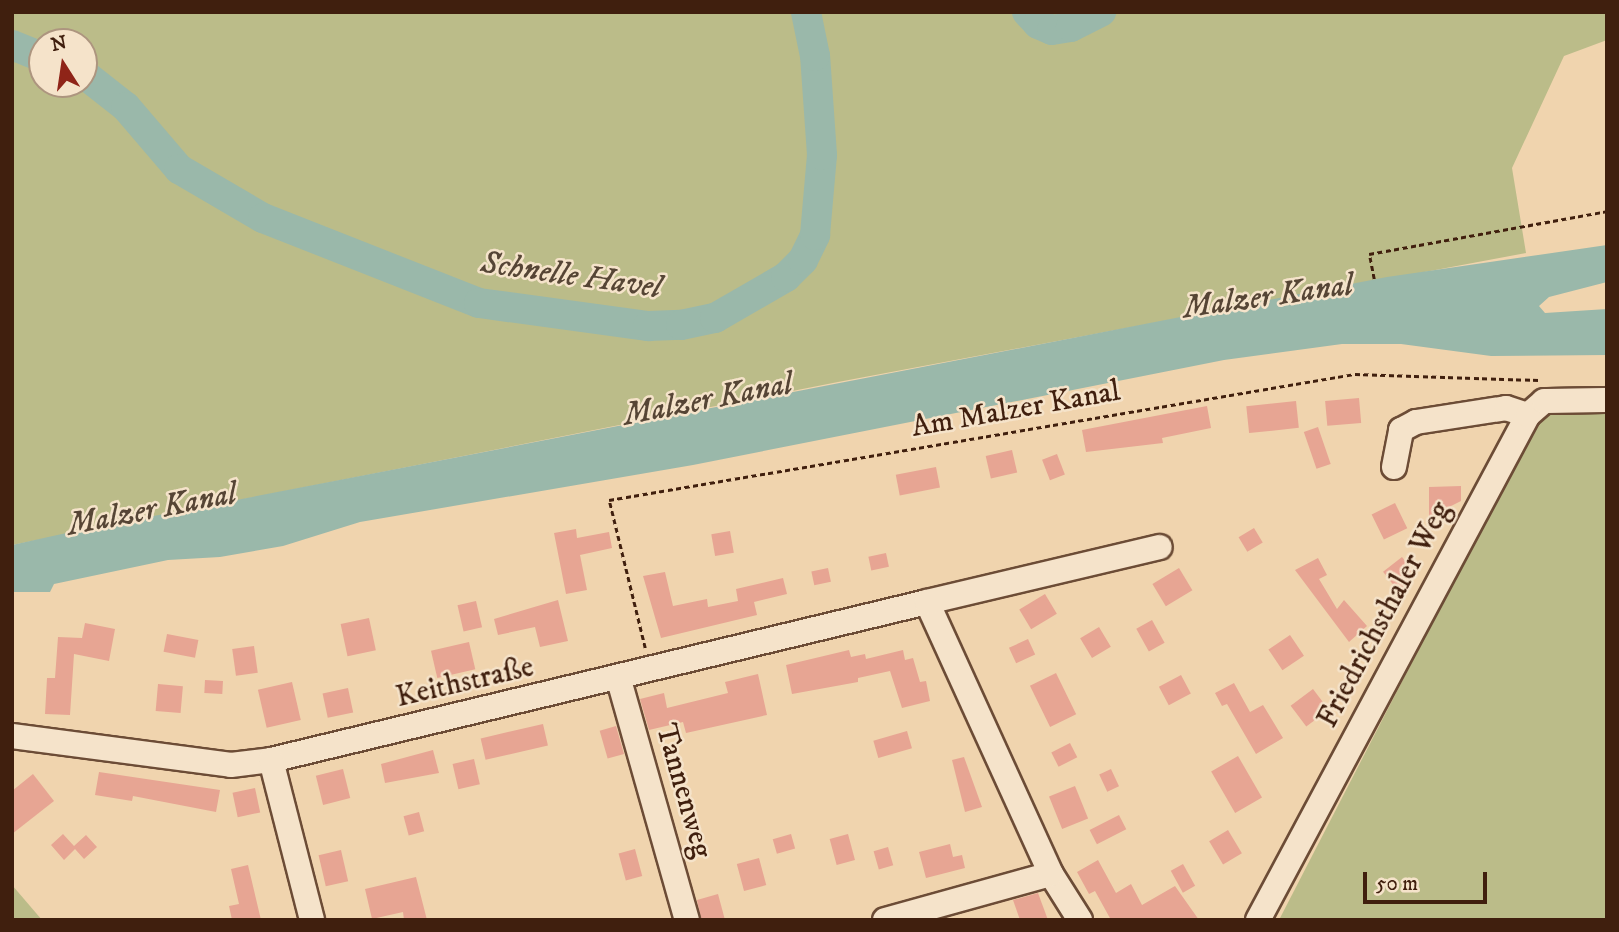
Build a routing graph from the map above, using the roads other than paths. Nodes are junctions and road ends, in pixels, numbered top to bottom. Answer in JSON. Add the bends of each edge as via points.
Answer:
{"nodes":[{"id":1,"x":1607,"y":400,"type":"edge"},
{"id":2,"x":1528,"y":415,"type":"junction"},
{"id":3,"x":1394,"y":467,"type":"dead end"},
{"id":4,"x":1160,"y":547,"type":"dead end"},
{"id":5,"x":927,"y":602,"type":"junction"},
{"id":6,"x":619,"y":680,"type":"junction"},
{"id":7,"x":12,"y":736,"type":"edge"},
{"id":8,"x":271,"y":760,"type":"junction"},
{"id":9,"x":1051,"y":874,"type":"junction"},
{"id":10,"x":312,"y":920,"type":"edge"},
{"id":11,"x":687,"y":920,"type":"edge"},
{"id":12,"x":885,"y":920,"type":"edge"},
{"id":13,"x":1080,"y":920,"type":"edge"},
{"id":14,"x":1258,"y":920,"type":"edge"}],
"edges":[{"from":1,"to":2,"type":"street","via":[[1544,401]]},
{"from":2,"to":3,"type":"street","via":[[1506,408],[1416,422],[1401,430]]},
{"from":2,"to":14,"type":"street","name":"Friedrichsthaler Weg"},
{"from":4,"to":5,"type":"street"},
{"from":5,"to":6,"type":"street","name":"Keithstraße"},
{"from":5,"to":9,"type":"street"},
{"from":6,"to":8,"type":"street","name":"Keithstraße"},
{"from":6,"to":11,"type":"street","name":"Tannenweg"},
{"from":7,"to":8,"type":"street","name":"Keithstraße","via":[[231,765]]},
{"from":8,"to":10,"type":"street"},
{"from":9,"to":12,"type":"street"},
{"from":9,"to":13,"type":"street"}]}
